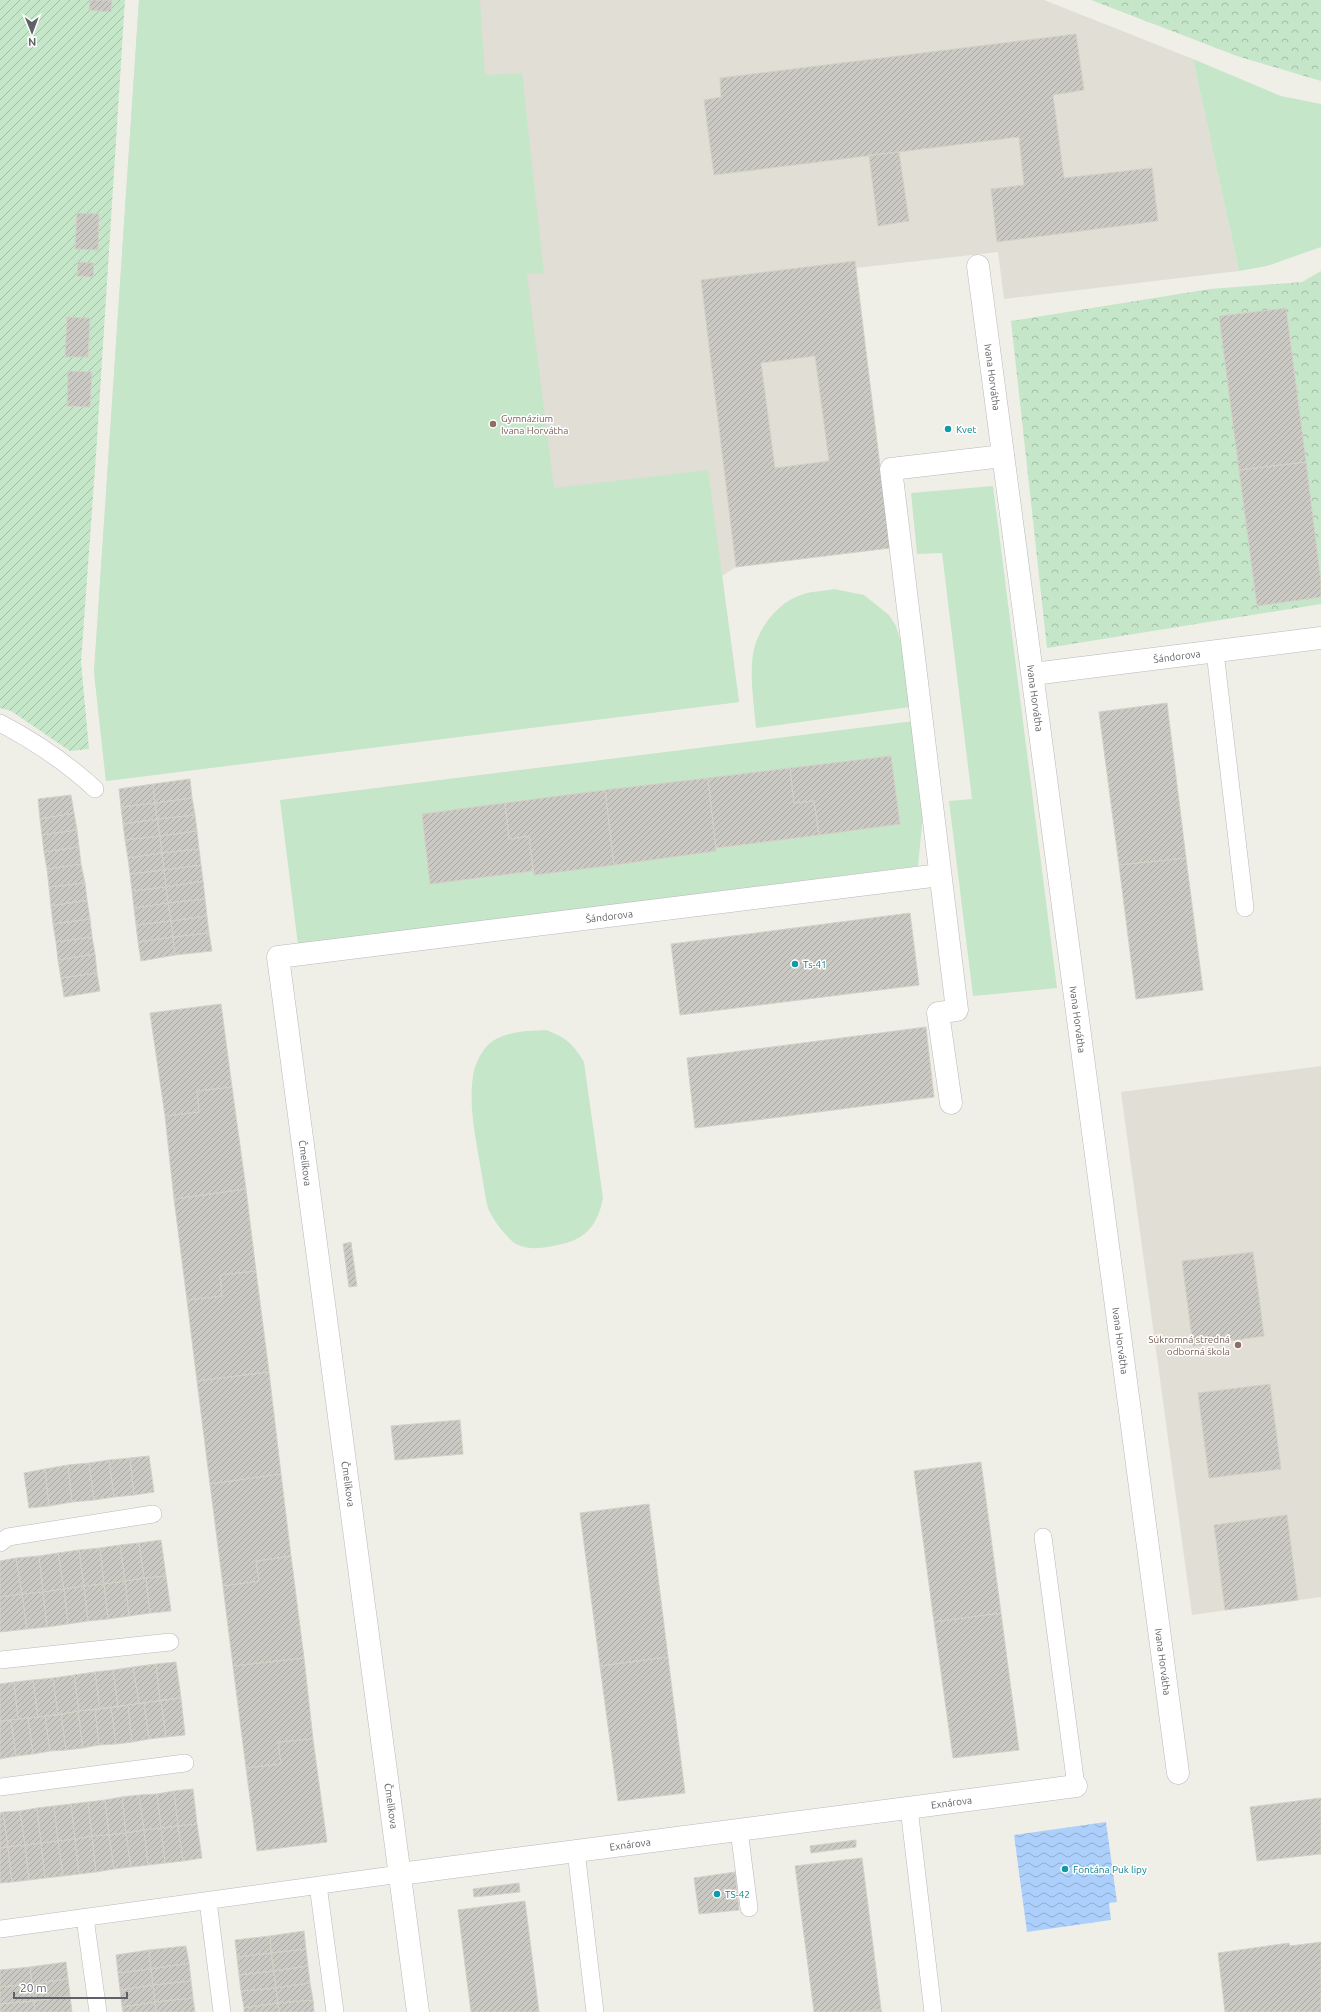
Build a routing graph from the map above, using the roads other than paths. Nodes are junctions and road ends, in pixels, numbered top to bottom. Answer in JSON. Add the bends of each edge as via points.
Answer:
{"nodes":[{"id":1,"x":978,"y":266,"type":"dead end"},
{"id":2,"x":1004,"y":456,"type":"junction"},
{"id":3,"x":1321,"y":638,"type":"edge"},
{"id":4,"x":1215,"y":652,"type":"junction"},
{"id":5,"x":1033,"y":674,"type":"junction"},
{"id":6,"x":0,"y":723,"type":"edge"},
{"id":7,"x":95,"y":788,"type":"dead end"},
{"id":8,"x":940,"y":875,"type":"junction"},
{"id":9,"x":1246,"y":908,"type":"dead end"},
{"id":10,"x":278,"y":957,"type":"joint"},
{"id":11,"x":951,"y":1103,"type":"dead end"},
{"id":12,"x":153,"y":1514,"type":"dead end"},
{"id":13,"x":1043,"y":1537,"type":"dead end"},
{"id":14,"x":0,"y":1543,"type":"edge"},
{"id":15,"x":170,"y":1642,"type":"dead end"},
{"id":16,"x":0,"y":1660,"type":"edge"},
{"id":17,"x":185,"y":1763,"type":"dead end"},
{"id":18,"x":1178,"y":1773,"type":"dead end"},
{"id":19,"x":1076,"y":1786,"type":"joint"},
{"id":20,"x":0,"y":1787,"type":"edge"},
{"id":21,"x":909,"y":1808,"type":"junction"},
{"id":22,"x":739,"y":1830,"type":"junction"},
{"id":23,"x":576,"y":1851,"type":"junction"},
{"id":24,"x":400,"y":1874,"type":"junction"},
{"id":25,"x":318,"y":1885,"type":"junction"},
{"id":26,"x":208,"y":1901,"type":"junction"},
{"id":27,"x":749,"y":1908,"type":"dead end"},
{"id":28,"x":85,"y":1918,"type":"junction"},
{"id":29,"x":0,"y":1929,"type":"edge"},
{"id":30,"x":98,"y":2012,"type":"edge"},
{"id":31,"x":222,"y":2012,"type":"edge"},
{"id":32,"x":335,"y":2012,"type":"edge"},
{"id":33,"x":418,"y":2012,"type":"edge"},
{"id":34,"x":595,"y":2012,"type":"edge"},
{"id":35,"x":933,"y":2012,"type":"edge"}],
"edges":[{"from":1,"to":2,"type":"street","name":"Ivana Horvátha"},
{"from":2,"to":5,"type":"street","name":"Ivana Horvátha"},
{"from":2,"to":8,"type":"street","via":[[891,469]]},
{"from":3,"to":4,"type":"street","name":"Šándorova"},
{"from":4,"to":5,"type":"street","name":"Šándorova"},
{"from":4,"to":9,"type":"lane"},
{"from":5,"to":18,"type":"street","name":"Ivana Horvátha"},
{"from":6,"to":7,"type":"lane","via":[[35,742]]},
{"from":8,"to":10,"type":"street","name":"Šándorova"},
{"from":8,"to":11,"type":"street","via":[[957,1010],[938,1013]]},
{"from":10,"to":24,"type":"street","name":"Čmelíkova"},
{"from":12,"to":14,"type":"lane","via":[[8,1537]]},
{"from":13,"to":19,"type":"lane","name":"Exnárova"},
{"from":15,"to":16,"type":"lane"},
{"from":17,"to":20,"type":"lane"},
{"from":19,"to":21,"type":"street","name":"Exnárova"},
{"from":21,"to":22,"type":"street","name":"Exnárova"},
{"from":21,"to":35,"type":"lane"},
{"from":22,"to":23,"type":"street","name":"Exnárova"},
{"from":22,"to":27,"type":"lane"},
{"from":23,"to":24,"type":"street","name":"Exnárova"},
{"from":23,"to":34,"type":"lane"},
{"from":24,"to":25,"type":"lane"},
{"from":24,"to":33,"type":"street","name":"Čmelíkova"},
{"from":25,"to":26,"type":"lane"},
{"from":25,"to":32,"type":"lane"},
{"from":26,"to":28,"type":"lane"},
{"from":26,"to":31,"type":"lane"},
{"from":28,"to":29,"type":"lane"},
{"from":28,"to":30,"type":"lane"}]}
